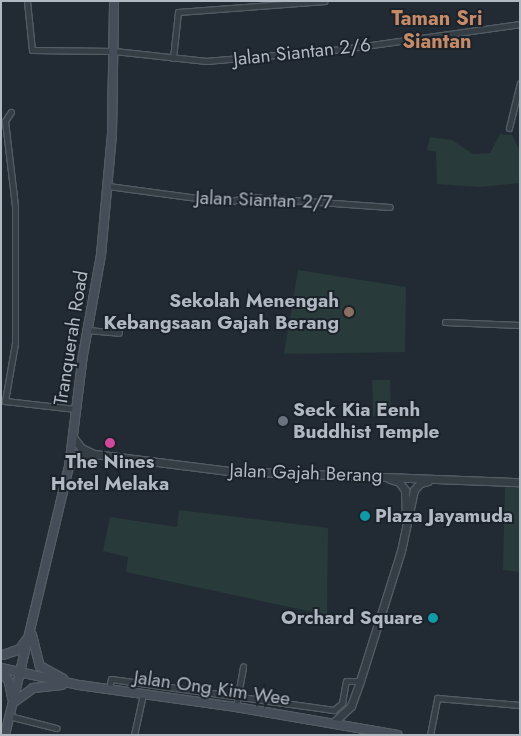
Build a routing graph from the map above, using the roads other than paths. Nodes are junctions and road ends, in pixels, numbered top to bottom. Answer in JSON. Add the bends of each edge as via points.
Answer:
{"nodes":[{"id":1,"x":27,"y":1,"type":"edge"},
{"id":2,"x":114,"y":1,"type":"edge"},
{"id":3,"x":325,"y":1,"type":"edge"},
{"id":4,"x":520,"y":24,"type":"edge"},
{"id":5,"x":114,"y":51,"type":"junction"},
{"id":6,"x":173,"y":58,"type":"junction"},
{"id":7,"x":520,"y":83,"type":"edge"},
{"id":8,"x":11,"y":112,"type":"dead end"},
{"id":9,"x":509,"y":128,"type":"dead end"},
{"id":10,"x":108,"y":186,"type":"junction"},
{"id":11,"x":390,"y":207,"type":"dead end"},
{"id":12,"x":445,"y":322,"type":"dead end"},
{"id":13,"x":520,"y":325,"type":"edge"},
{"id":14,"x":87,"y":330,"type":"junction"},
{"id":15,"x":119,"y":333,"type":"dead end"},
{"id":16,"x":76,"y":409,"type":"junction"},
{"id":17,"x":73,"y":437,"type":"junction"},
{"id":18,"x":94,"y":454,"type":"junction"},
{"id":19,"x":69,"y":467,"type":"junction"},
{"id":20,"x":372,"y":476,"type":"junction"},
{"id":21,"x":440,"y":481,"type":"junction"},
{"id":22,"x":520,"y":482,"type":"edge"},
{"id":23,"x":407,"y":521,"type":"junction"},
{"id":24,"x":32,"y":629,"type":"junction"},
{"id":25,"x":2,"y":655,"type":"edge"},
{"id":26,"x":24,"y":662,"type":"junction"},
{"id":27,"x":244,"y":667,"type":"dead end"},
{"id":28,"x":1,"y":669,"type":"edge"},
{"id":29,"x":21,"y":674,"type":"junction"},
{"id":30,"x":360,"y":681,"type":"junction"},
{"id":31,"x":79,"y":685,"type":"junction"},
{"id":32,"x":110,"y":690,"type":"junction"},
{"id":33,"x":143,"y":694,"type":"junction"},
{"id":34,"x":13,"y":703,"type":"junction"},
{"id":35,"x":237,"y":703,"type":"junction"},
{"id":36,"x":520,"y":705,"type":"edge"},
{"id":37,"x":9,"y":716,"type":"junction"},
{"id":38,"x":334,"y":722,"type":"junction"},
{"id":39,"x":348,"y":724,"type":"junction"},
{"id":40,"x":362,"y":727,"type":"junction"},
{"id":41,"x":56,"y":728,"type":"dead end"},
{"id":42,"x":5,"y":735,"type":"edge"},
{"id":43,"x":134,"y":735,"type":"edge"},
{"id":44,"x":350,"y":735,"type":"edge"},
{"id":45,"x":356,"y":735,"type":"edge"},
{"id":46,"x":398,"y":735,"type":"edge"},
{"id":47,"x":430,"y":735,"type":"edge"}],
"edges":[{"from":1,"to":5,"type":"street","name":"Jalan Siantan 2/6","via":[[32,50]]},
{"from":2,"to":5,"type":"main road","name":"Tranquerah Road"},
{"from":3,"to":6,"type":"street","via":[[178,12]]},
{"from":4,"to":6,"type":"street","name":"Jalan Siantan 2/6","via":[[342,49],[206,61]]},
{"from":5,"to":6,"type":"street","name":"Jalan Siantan 2/6"},
{"from":5,"to":10,"type":"main road","name":"Tranquerah Road"},
{"from":7,"to":9,"type":"street"},
{"from":8,"to":16,"type":"street","via":[[5,121],[15,206],[14,343],[5,401]]},
{"from":10,"to":11,"type":"street","name":"Jalan Siantan 2/7","via":[[227,202],[250,197]]},
{"from":10,"to":14,"type":"main road","name":"Tranquerah Road","via":[[101,255]]},
{"from":12,"to":13,"type":"street"},
{"from":14,"to":15,"type":"street"},
{"from":14,"to":16,"type":"main road","name":"Tranquerah Road"},
{"from":16,"to":17,"type":"main road","name":"Tranquerah Road"},
{"from":17,"to":18,"type":"street","via":[[81,448]]},
{"from":17,"to":19,"type":"main road","name":"Tranquerah Road"},
{"from":18,"to":19,"type":"street","name":"Jalan Gajah Berang","via":[[76,458]]},
{"from":18,"to":20,"type":"street","name":"Jalan Gajah Berang","via":[[229,471]]},
{"from":19,"to":24,"type":"main road","name":"Tranquerah Road"},
{"from":20,"to":21,"type":"street","name":"Jalan Gajah Berang"},
{"from":20,"to":23,"type":"street","via":[[402,484]]},
{"from":21,"to":22,"type":"street","name":"Jalan Gajah Berang"},
{"from":21,"to":23,"type":"street","via":[[416,486]]},
{"from":23,"to":30,"type":"street","via":[[401,552]]},
{"from":24,"to":25,"type":"main road","via":[[20,649]]},
{"from":24,"to":26,"type":"main road","name":"Tranquerah Road"},
{"from":24,"to":31,"type":"main road","via":[[40,666]]},
{"from":25,"to":26,"type":"main road"},
{"from":26,"to":29,"type":"main road","name":"Tranquerah Road"},
{"from":27,"to":35,"type":"street"},
{"from":28,"to":29,"type":"main road","name":"Jalan Ong Kim Wee"},
{"from":28,"to":34,"type":"main road","via":[[11,688]]},
{"from":29,"to":31,"type":"main road","name":"Jalan Ong Kim Wee"},
{"from":29,"to":34,"type":"main road","name":"Tranquerah Road"},
{"from":30,"to":35,"type":"street","via":[[346,681],[342,703],[334,710]]},
{"from":30,"to":38,"type":"street","via":[[351,706]]},
{"from":31,"to":32,"type":"main road","name":"Jalan Ong Kim Wee"},
{"from":31,"to":34,"type":"main road","via":[[40,686],[26,691]]},
{"from":32,"to":33,"type":"main road","name":"Jalan Ong Kim Wee"},
{"from":32,"to":35,"type":"street","via":[[111,679]]},
{"from":33,"to":35,"type":"main road","name":"Jalan Ong Kim Wee"},
{"from":33,"to":43,"type":"street"},
{"from":34,"to":37,"type":"main road","name":"Tranquerah Road"},
{"from":35,"to":38,"type":"main road","name":"Jalan Ong Kim Wee"},
{"from":36,"to":47,"type":"street","via":[[438,698]]},
{"from":37,"to":41,"type":"street"},
{"from":37,"to":42,"type":"main road","name":"Tranquerah Road"},
{"from":38,"to":39,"type":"main road","name":"Jalan Ong Kim Wee"},
{"from":39,"to":40,"type":"main road","name":"Jalan Ong Kim Wee"},
{"from":39,"to":44,"type":"street"},
{"from":40,"to":45,"type":"street"},
{"from":40,"to":46,"type":"main road","name":"Jalan Ong Kim Wee"}]}
